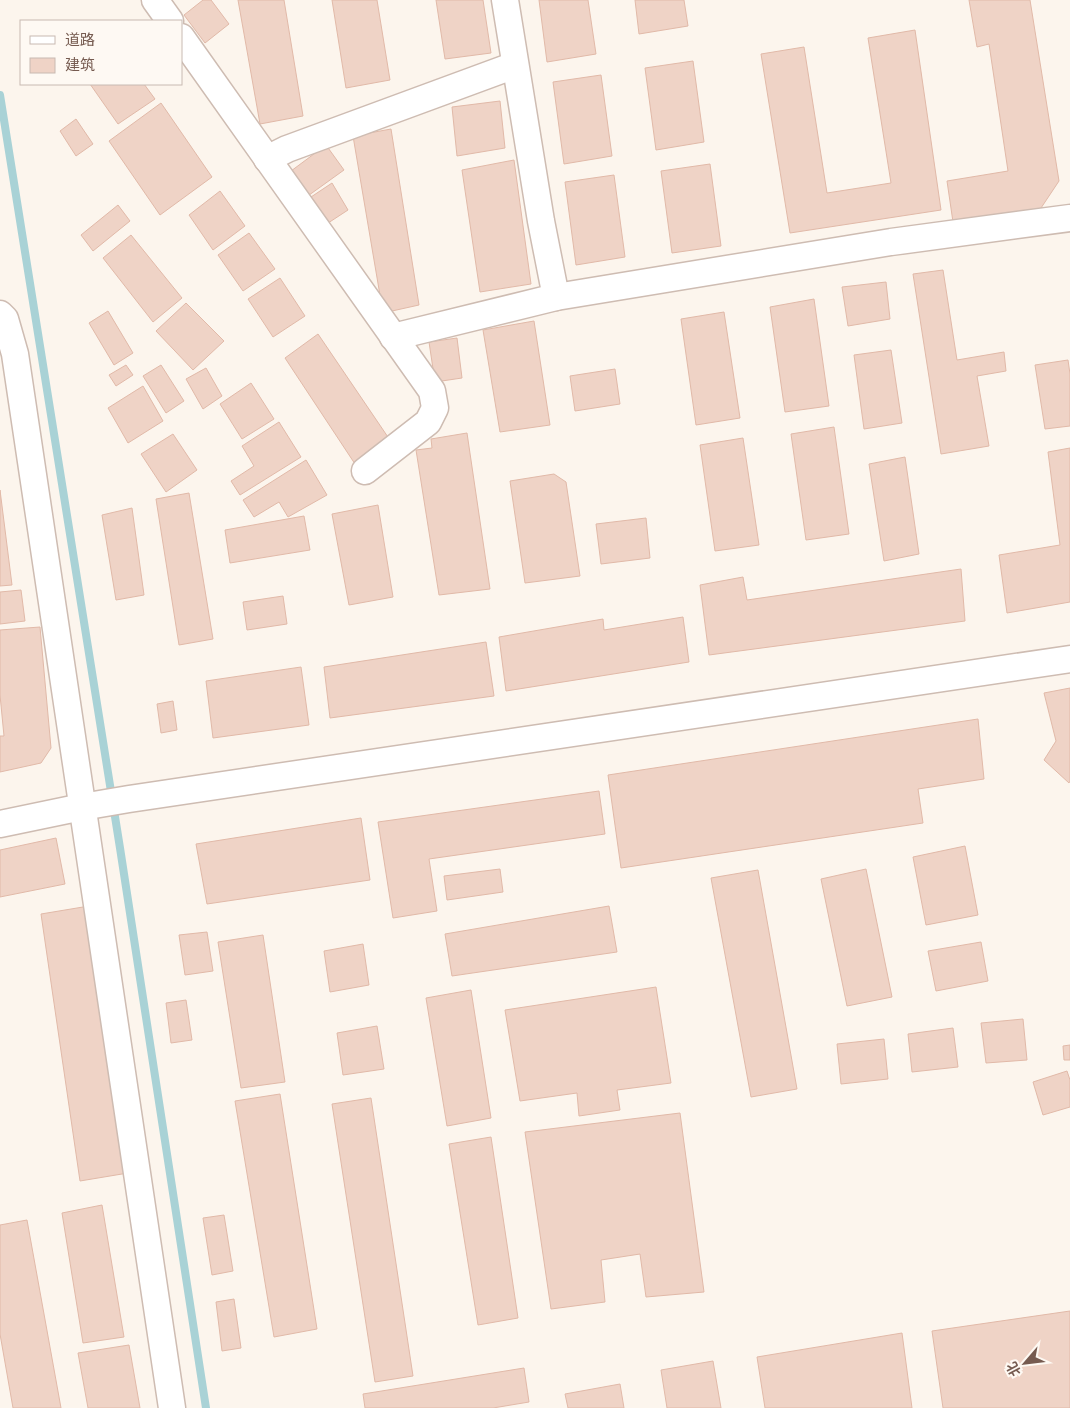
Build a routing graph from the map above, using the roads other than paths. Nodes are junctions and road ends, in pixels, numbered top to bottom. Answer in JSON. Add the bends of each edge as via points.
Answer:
{"nodes":[{"id":1,"x":155,"y":0,"type":"edge"},
{"id":2,"x":504,"y":0,"type":"edge"},
{"id":3,"x":169,"y":20,"type":"edge"},
{"id":4,"x":182,"y":38,"type":"edge"},
{"id":5,"x":515,"y":66,"type":"junction"},
{"id":6,"x":267,"y":159,"type":"junction"},
{"id":7,"x":1070,"y":218,"type":"edge"},
{"id":8,"x":556,"y":297,"type":"junction"},
{"id":9,"x":0,"y":314,"type":"edge"},
{"id":10,"x":393,"y":337,"type":"junction"},
{"id":11,"x":365,"y":471,"type":"dead end"},
{"id":12,"x":1070,"y":659,"type":"edge"},
{"id":13,"x":89,"y":806,"type":"junction"},
{"id":14,"x":0,"y":824,"type":"edge"},
{"id":15,"x":172,"y":1408,"type":"edge"}],
"edges":[{"from":1,"to":3,"type":"street"},
{"from":2,"to":5,"type":"street"},
{"from":4,"to":6,"type":"street"},
{"from":5,"to":6,"type":"street","via":[[286,149]]},
{"from":5,"to":8,"type":"street"},
{"from":6,"to":10,"type":"street"},
{"from":7,"to":8,"type":"street","via":[[890,242]]},
{"from":8,"to":10,"type":"street"},
{"from":9,"to":13,"type":"street","via":[[5,319],[15,354]]},
{"from":10,"to":11,"type":"street","via":[[432,391],[434,408],[428,422]]},
{"from":12,"to":13,"type":"street"},
{"from":13,"to":14,"type":"street"},
{"from":13,"to":15,"type":"street"}]}
